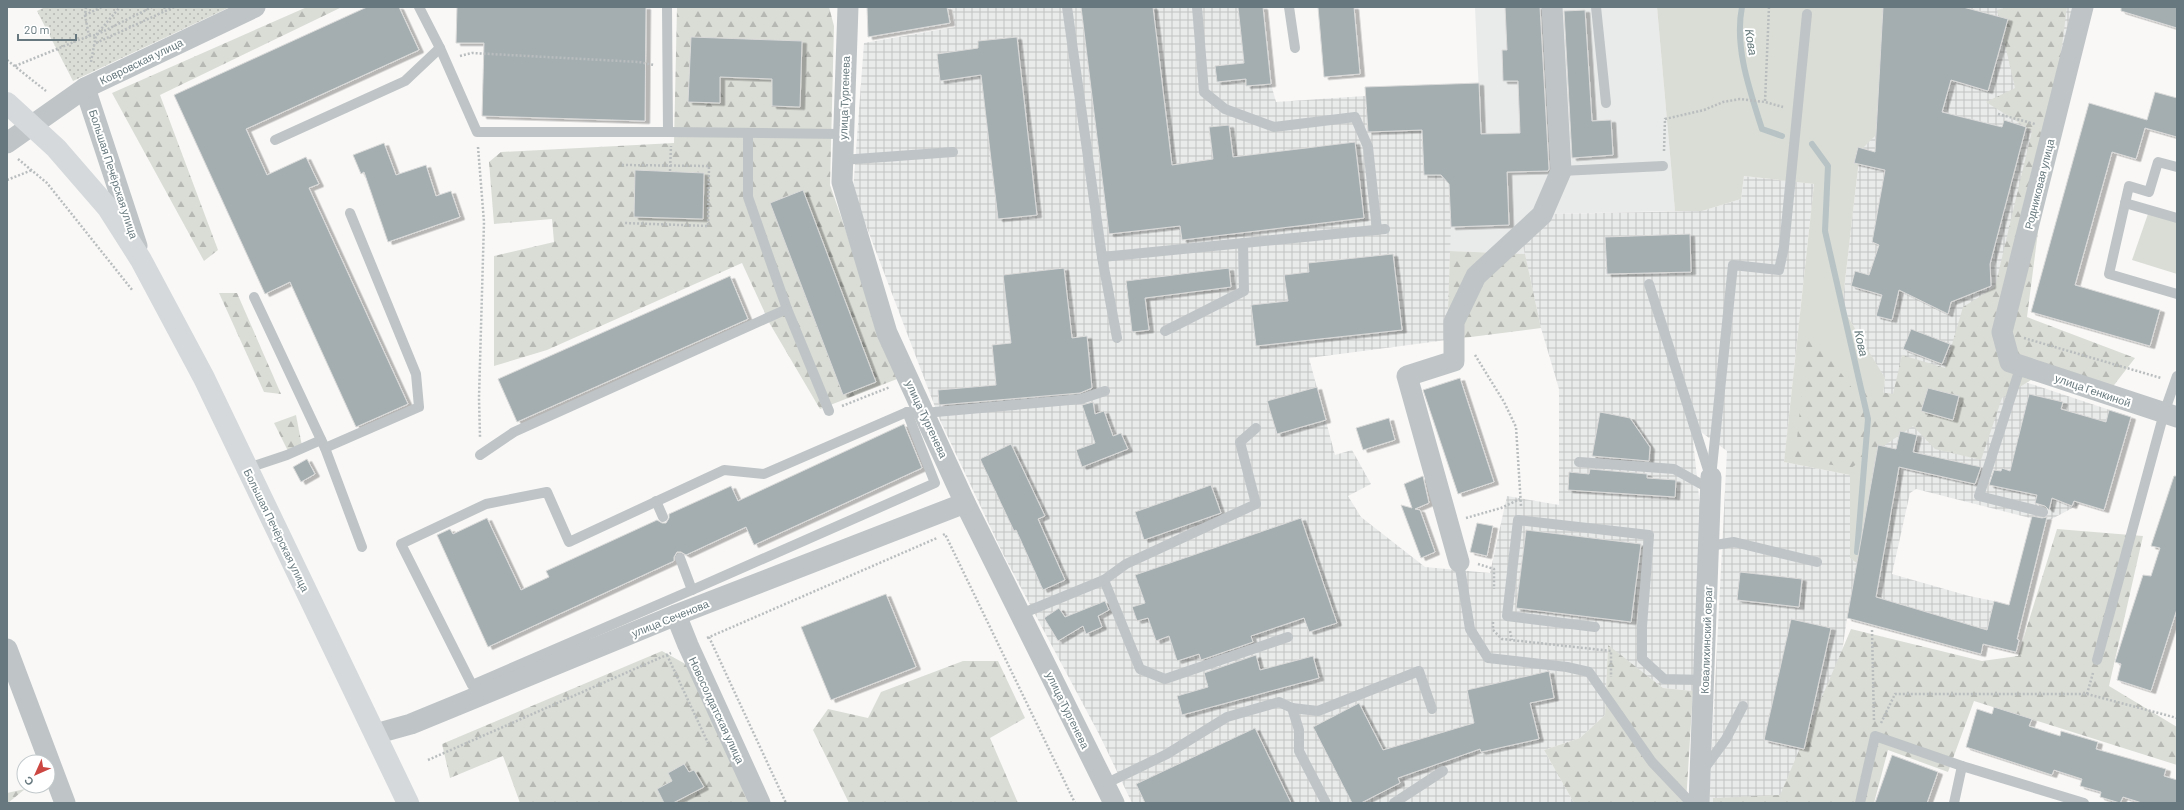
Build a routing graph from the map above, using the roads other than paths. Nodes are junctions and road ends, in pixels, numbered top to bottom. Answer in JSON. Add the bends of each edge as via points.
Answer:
{"nodes":[{"id":1,"x":255,"y":7,"type":"edge"},
{"id":2,"x":419,"y":7,"type":"edge"},
{"id":3,"x":667,"y":7,"type":"edge"},
{"id":4,"x":848,"y":7,"type":"edge"},
{"id":5,"x":1067,"y":7,"type":"edge"},
{"id":6,"x":1197,"y":7,"type":"edge"},
{"id":7,"x":1289,"y":7,"type":"edge"},
{"id":8,"x":1552,"y":7,"type":"edge"},
{"id":9,"x":1596,"y":7,"type":"edge"},
{"id":10,"x":2083,"y":7,"type":"edge"},
{"id":11,"x":1807,"y":14,"type":"dead end"},
{"id":12,"x":440,"y":48,"type":"junction"},
{"id":13,"x":1295,"y":48,"type":"dead end"},
{"id":14,"x":85,"y":88,"type":"junction"},
{"id":15,"x":7,"y":103,"type":"edge"},
{"id":16,"x":1606,"y":104,"type":"dead end"},
{"id":17,"x":32,"y":125,"type":"junction"},
{"id":18,"x":670,"y":132,"type":"junction"},
{"id":19,"x":748,"y":133,"type":"junction"},
{"id":20,"x":843,"y":134,"type":"junction"},
{"id":21,"x":275,"y":140,"type":"dead end"},
{"id":22,"x":7,"y":143,"type":"edge"},
{"id":23,"x":953,"y":152,"type":"dead end"},
{"id":24,"x":842,"y":160,"type":"junction"},
{"id":25,"x":1663,"y":166,"type":"road end"},
{"id":26,"x":2177,"y":167,"type":"edge"},
{"id":27,"x":1561,"y":171,"type":"junction"},
{"id":28,"x":2125,"y":203,"type":"junction"},
{"id":29,"x":350,"y":213,"type":"dead end"},
{"id":30,"x":2177,"y":218,"type":"edge"},
{"id":31,"x":1243,"y":243,"type":"junction"},
{"id":32,"x":1102,"y":257,"type":"junction"},
{"id":33,"x":141,"y":260,"type":"junction"},
{"id":34,"x":1649,"y":284,"type":"dead end"},
{"id":35,"x":2177,"y":294,"type":"edge"},
{"id":36,"x":254,"y":297,"type":"dead end"},
{"id":37,"x":787,"y":308,"type":"junction"},
{"id":38,"x":1164,"y":331,"type":"dead end"},
{"id":39,"x":1117,"y":338,"type":"dead end"},
{"id":40,"x":2015,"y":363,"type":"junction"},
{"id":41,"x":2176,"y":379,"type":"edge"},
{"id":42,"x":1105,"y":391,"type":"dead end"},
{"id":43,"x":830,"y":411,"type":"road end"},
{"id":44,"x":916,"y":413,"type":"junction"},
{"id":45,"x":2171,"y":415,"type":"edge"},
{"id":46,"x":1256,"y":428,"type":"dead end"},
{"id":47,"x":323,"y":444,"type":"junction"},
{"id":48,"x":480,"y":455,"type":"road end"},
{"id":49,"x":1579,"y":462,"type":"dead end"},
{"id":50,"x":248,"y":468,"type":"junction"},
{"id":51,"x":1710,"y":483,"type":"junction"},
{"id":52,"x":656,"y":501,"type":"junction"},
{"id":53,"x":965,"y":503,"type":"junction"},
{"id":54,"x":2043,"y":512,"type":"dead end"},
{"id":55,"x":662,"y":518,"type":"dead end"},
{"id":56,"x":1709,"y":546,"type":"junction"},
{"id":57,"x":362,"y":547,"type":"dead end"},
{"id":58,"x":680,"y":558,"type":"dead end"},
{"id":59,"x":1459,"y":562,"type":"joint"},
{"id":60,"x":1817,"y":562,"type":"dead end"},
{"id":61,"x":1104,"y":580,"type":"junction"},
{"id":62,"x":692,"y":590,"type":"junction"},
{"id":63,"x":1020,"y":614,"type":"junction"},
{"id":64,"x":676,"y":615,"type":"junction"},
{"id":65,"x":1595,"y":627,"type":"dead end"},
{"id":66,"x":1288,"y":637,"type":"dead end"},
{"id":67,"x":7,"y":649,"type":"edge"},
{"id":68,"x":2096,"y":660,"type":"road end"},
{"id":69,"x":1704,"y":680,"type":"junction"},
{"id":70,"x":1743,"y":706,"type":"dead end"},
{"id":71,"x":1292,"y":708,"type":"junction"},
{"id":72,"x":1432,"y":709,"type":"dead end"},
{"id":73,"x":375,"y":734,"type":"junction"},
{"id":74,"x":1962,"y":766,"type":"junction"},
{"id":75,"x":1443,"y":771,"type":"dead end"},
{"id":76,"x":1700,"y":774,"type":"junction"},
{"id":77,"x":1105,"y":784,"type":"junction"},
{"id":78,"x":65,"y":803,"type":"edge"},
{"id":79,"x":408,"y":803,"type":"edge"},
{"id":80,"x":760,"y":803,"type":"edge"},
{"id":81,"x":1114,"y":803,"type":"edge"},
{"id":82,"x":1326,"y":803,"type":"edge"},
{"id":83,"x":1394,"y":803,"type":"edge"},
{"id":84,"x":1691,"y":803,"type":"edge"},
{"id":85,"x":1699,"y":803,"type":"edge"},
{"id":86,"x":1860,"y":803,"type":"edge"},
{"id":87,"x":1954,"y":803,"type":"edge"},
{"id":88,"x":2084,"y":803,"type":"edge"}],
"edges":[{"from":1,"to":14,"type":"street","name":"Ковровская улица"},
{"from":2,"to":12,"type":"lane"},
{"from":3,"to":18,"type":"lane"},
{"from":4,"to":20,"type":"street","name":"улица Тургенева"},
{"from":5,"to":32,"type":"lane"},
{"from":6,"to":31,"type":"lane","via":[[1204,92],[1225,109],[1274,127],[1355,117],[1368,147],[1381,229]]},
{"from":7,"to":13,"type":"lane"},
{"from":8,"to":27,"type":"street"},
{"from":9,"to":16,"type":"lane"},
{"from":10,"to":40,"type":"street","name":"Родниковая улица","via":[[2002,332]]},
{"from":11,"to":51,"type":"lane","via":[[1784,247],[1779,270],[1733,265]]},
{"from":12,"to":18,"type":"lane","via":[[477,132]]},
{"from":12,"to":21,"type":"lane","via":[[405,81]]},
{"from":14,"to":17,"type":"street","name":"Ковровская улица"},
{"from":14,"to":33,"type":"street","name":"Большая Печёрская улица"},
{"from":15,"to":17,"type":"main road","name":"Большая Печёрская улица"},
{"from":17,"to":22,"type":"street","name":"Ковровская улица"},
{"from":17,"to":33,"type":"main road","name":"Большая Печёрская улица","via":[[56,148],[108,208]]},
{"from":18,"to":19,"type":"lane"},
{"from":19,"to":20,"type":"lane"},
{"from":19,"to":37,"type":"lane","via":[[748,197]]},
{"from":20,"to":24,"type":"street","name":"улица Тургенева"},
{"from":23,"to":24,"type":"lane"},
{"from":24,"to":44,"type":"street","name":"улица Тургенева","via":[[842,182],[887,333],[908,380]]},
{"from":25,"to":27,"type":"lane"},
{"from":26,"to":28,"type":"lane","via":[[2158,162],[2149,192],[2129,186]]},
{"from":27,"to":59,"type":"street","via":[[1542,215],[1476,276],[1454,322],[1454,361],[1407,376]]},
{"from":28,"to":30,"type":"lane"},
{"from":28,"to":35,"type":"lane","via":[[2109,274]]},
{"from":29,"to":47,"type":"lane","via":[[416,374],[419,407]]},
{"from":31,"to":32,"type":"lane"},
{"from":31,"to":38,"type":"lane","via":[[1244,291]]},
{"from":32,"to":39,"type":"lane"},
{"from":33,"to":50,"type":"main road","name":"Большая Печёрская улица","via":[[204,378]]},
{"from":34,"to":51,"type":"lane"},
{"from":36,"to":47,"type":"lane"},
{"from":37,"to":43,"type":"lane"},
{"from":37,"to":48,"type":"lane","via":[[514,432]]},
{"from":40,"to":45,"type":"street","name":"улица Генкиной"},
{"from":40,"to":54,"type":"lane","via":[[1978,496]]},
{"from":41,"to":45,"type":"lane"},
{"from":42,"to":44,"type":"lane","via":[[1081,399]]},
{"from":44,"to":52,"type":"lane","via":[[764,474],[724,470]]},
{"from":44,"to":53,"type":"street","name":"улица Тургенева"},
{"from":44,"to":62,"type":"lane","via":[[936,483]]},
{"from":45,"to":68,"type":"lane"},
{"from":46,"to":61,"type":"lane","via":[[1240,442],[1256,504],[1126,564]]},
{"from":47,"to":50,"type":"lane"},
{"from":47,"to":57,"type":"lane"},
{"from":49,"to":51,"type":"lane","via":[[1674,469]]},
{"from":50,"to":73,"type":"main road","name":"Большая Печёрская улица"},
{"from":51,"to":56,"type":"street","name":"Ковалихинский овраг"},
{"from":52,"to":55,"type":"lane"},
{"from":52,"to":62,"type":"lane","via":[[569,542],[547,492],[486,504],[401,544],[472,685]]},
{"from":53,"to":63,"type":"street","name":"улица Тургенева"},
{"from":53,"to":64,"type":"street","name":"улица Сеченова"},
{"from":56,"to":60,"type":"lane","via":[[1734,542]]},
{"from":56,"to":69,"type":"street","name":"Ковалихинский овраг"},
{"from":58,"to":62,"type":"lane"},
{"from":59,"to":84,"type":"lane","via":[[1470,629],[1488,658],[1589,672],[1652,762]]},
{"from":61,"to":63,"type":"lane"},
{"from":61,"to":66,"type":"lane","via":[[1140,669],[1165,679]]},
{"from":63,"to":77,"type":"street","name":"улица Тургенева"},
{"from":64,"to":73,"type":"street","name":"улица Сеченова","via":[[410,724]]},
{"from":64,"to":80,"type":"street","name":"Новосолдатская улица"},
{"from":65,"to":69,"type":"lane","via":[[1507,616],[1518,520],[1649,535],[1642,659],[1664,679]]},
{"from":67,"to":78,"type":"street"},
{"from":69,"to":76,"type":"street","name":"Ковалихинский овраг"},
{"from":70,"to":76,"type":"lane","via":[[1726,739]]},
{"from":71,"to":72,"type":"lane","via":[[1318,711],[1419,671]]},
{"from":71,"to":77,"type":"lane","via":[[1279,702],[1227,717],[1167,754]]},
{"from":71,"to":82,"type":"lane","via":[[1299,730],[1299,751]]},
{"from":73,"to":79,"type":"main road","name":"Большая Печёрская улица"},
{"from":74,"to":86,"type":"lane","via":[[1875,736]]},
{"from":74,"to":87,"type":"lane"},
{"from":74,"to":88,"type":"lane"},
{"from":75,"to":83,"type":"lane"},
{"from":76,"to":85,"type":"street","name":"Ковалихинский овраг"},
{"from":77,"to":81,"type":"street","name":"улица Тургенева"}]}
